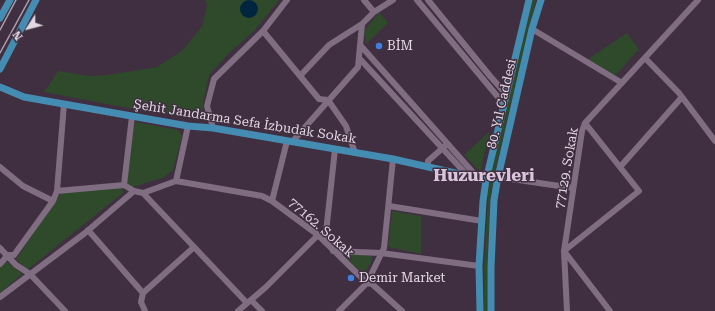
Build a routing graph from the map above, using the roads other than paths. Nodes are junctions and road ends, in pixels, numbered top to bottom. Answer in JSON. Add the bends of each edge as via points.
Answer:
{"nodes":[{"id":1,"x":10,"y":0,"type":"edge"},
{"id":2,"x":36,"y":0,"type":"edge"},
{"id":3,"x":287,"y":0,"type":"edge"},
{"id":4,"x":364,"y":0,"type":"edge"},
{"id":5,"x":392,"y":0,"type":"edge"},
{"id":6,"x":417,"y":0,"type":"edge"},
{"id":7,"x":428,"y":0,"type":"edge"},
{"id":8,"x":541,"y":0,"type":"edge"},
{"id":9,"x":698,"y":0,"type":"edge"},
{"id":10,"x":527,"y":1,"type":"edge"},
{"id":11,"x":374,"y":12,"type":"junction"},
{"id":12,"x":0,"y":18,"type":"edge"},
{"id":13,"x":362,"y":24,"type":"junction"},
{"id":14,"x":532,"y":29,"type":"junction"},
{"id":15,"x":263,"y":31,"type":"junction"},
{"id":16,"x":361,"y":46,"type":"junction"},
{"id":17,"x":645,"y":58,"type":"junction"},
{"id":18,"x":360,"y":59,"type":"junction"},
{"id":19,"x":0,"y":69,"type":"edge"},
{"id":20,"x":300,"y":76,"type":"junction"},
{"id":21,"x":622,"y":83,"type":"junction"},
{"id":22,"x":0,"y":88,"type":"edge"},
{"id":23,"x":506,"y":94,"type":"junction"},
{"id":24,"x":682,"y":97,"type":"junction"},
{"id":25,"x":328,"y":100,"type":"junction"},
{"id":26,"x":503,"y":103,"type":"junction"},
{"id":27,"x":64,"y":104,"type":"junction"},
{"id":28,"x":132,"y":116,"type":"junction"},
{"id":29,"x":585,"y":123,"type":"junction"},
{"id":30,"x":188,"y":126,"type":"junction"},
{"id":31,"x":213,"y":128,"type":"junction"},
{"id":32,"x":715,"y":141,"type":"edge"},
{"id":33,"x":289,"y":142,"type":"junction"},
{"id":34,"x":448,"y":144,"type":"junction"},
{"id":35,"x":334,"y":149,"type":"junction"},
{"id":36,"x":442,"y":149,"type":"junction"},
{"id":37,"x":355,"y":153,"type":"junction"},
{"id":38,"x":393,"y":159,"type":"junction"},
{"id":39,"x":428,"y":166,"type":"junction"},
{"id":40,"x":0,"y":167,"type":"edge"},
{"id":41,"x":620,"y":167,"type":"junction"},
{"id":42,"x":466,"y":175,"type":"junction"},
{"id":43,"x":498,"y":177,"type":"junction"},
{"id":44,"x":478,"y":178,"type":"junction"},
{"id":45,"x":486,"y":180,"type":"junction"},
{"id":46,"x":176,"y":181,"type":"junction"},
{"id":47,"x":124,"y":185,"type":"junction"},
{"id":48,"x":573,"y":188,"type":"junction"},
{"id":49,"x":57,"y":191,"type":"junction"},
{"id":50,"x":134,"y":191,"type":"junction"},
{"id":51,"x":143,"y":193,"type":"junction"},
{"id":52,"x":53,"y":201,"type":"junction"},
{"id":53,"x":272,"y":201,"type":"junction"},
{"id":54,"x":389,"y":206,"type":"junction"},
{"id":55,"x":482,"y":221,"type":"junction"},
{"id":56,"x":88,"y":230,"type":"junction"},
{"id":57,"x":318,"y":236,"type":"junction"},
{"id":58,"x":325,"y":242,"type":"junction"},
{"id":59,"x":0,"y":248,"type":"edge"},
{"id":60,"x":193,"y":248,"type":"junction"},
{"id":61,"x":333,"y":251,"type":"junction"},
{"id":62,"x":564,"y":251,"type":"junction"},
{"id":63,"x":381,"y":252,"type":"junction"},
{"id":64,"x":8,"y":254,"type":"junction"},
{"id":65,"x":0,"y":264,"type":"edge"},
{"id":66,"x":479,"y":266,"type":"junction"},
{"id":67,"x":30,"y":274,"type":"junction"},
{"id":68,"x":366,"y":283,"type":"junction"},
{"id":69,"x":143,"y":293,"type":"junction"},
{"id":70,"x":0,"y":297,"type":"edge"},
{"id":71,"x":249,"y":302,"type":"junction"},
{"id":72,"x":65,"y":311,"type":"edge"},
{"id":73,"x":145,"y":311,"type":"edge"},
{"id":74,"x":238,"y":311,"type":"edge"},
{"id":75,"x":262,"y":311,"type":"edge"},
{"id":76,"x":339,"y":311,"type":"edge"},
{"id":77,"x":402,"y":311,"type":"edge"},
{"id":78,"x":480,"y":311,"type":"edge"},
{"id":79,"x":491,"y":311,"type":"edge"},
{"id":80,"x":568,"y":311,"type":"edge"},
{"id":81,"x":610,"y":311,"type":"edge"}],
"edges":[{"from":1,"to":12,"type":"main road"},
{"from":2,"to":19,"type":"main road"},
{"from":3,"to":15,"type":"street"},
{"from":4,"to":11,"type":"street"},
{"from":5,"to":11,"type":"street"},
{"from":6,"to":26,"type":"street"},
{"from":7,"to":23,"type":"street"},
{"from":8,"to":14,"type":"main road","name":"80. Yıl Caddesi"},
{"from":9,"to":17,"type":"street","name":"77129. Sokak"},
{"from":10,"to":23,"type":"main road","name":"80. Yıl Caddesi"},
{"from":11,"to":13,"type":"street"},
{"from":13,"to":16,"type":"street"},
{"from":13,"to":20,"type":"street","via":[[329,44]]},
{"from":14,"to":21,"type":"street"},
{"from":14,"to":43,"type":"main road","name":"80. Yıl Caddesi"},
{"from":15,"to":20,"type":"street"},
{"from":15,"to":31,"type":"street","via":[[214,79],[207,106]]},
{"from":16,"to":18,"type":"street"},
{"from":16,"to":34,"type":"street"},
{"from":17,"to":21,"type":"street","name":"77129. Sokak"},
{"from":17,"to":24,"type":"street"},
{"from":18,"to":25,"type":"street","via":[[358,67]]},
{"from":18,"to":36,"type":"street"},
{"from":20,"to":25,"type":"street","via":[[319,98]]},
{"from":21,"to":29,"type":"street","name":"77129. Sokak"},
{"from":22,"to":27,"type":"main road","name":"Şehit Jandarma Sefa İzbudak Sokak","via":[[24,97]]},
{"from":23,"to":26,"type":"main road","name":"80. Yıl Caddesi"},
{"from":24,"to":32,"type":"street"},
{"from":24,"to":41,"type":"street"},
{"from":25,"to":33,"type":"street"},
{"from":25,"to":37,"type":"street","via":[[346,126]]},
{"from":26,"to":45,"type":"main road","name":"80. Yıl Caddesi"},
{"from":27,"to":28,"type":"main road","name":"Şehit Jandarma Sefa İzbudak Sokak"},
{"from":27,"to":49,"type":"street"},
{"from":28,"to":30,"type":"main road","name":"Şehit Jandarma Sefa İzbudak Sokak"},
{"from":28,"to":47,"type":"street"},
{"from":29,"to":41,"type":"street"},
{"from":29,"to":48,"type":"street","name":"77129. Sokak"},
{"from":30,"to":31,"type":"main road","name":"Şehit Jandarma Sefa İzbudak Sokak"},
{"from":30,"to":46,"type":"street"},
{"from":31,"to":33,"type":"main road","name":"Şehit Jandarma Sefa İzbudak Sokak"},
{"from":33,"to":35,"type":"main road","name":"Şehit Jandarma Sefa İzbudak Sokak"},
{"from":33,"to":53,"type":"street"},
{"from":34,"to":36,"type":"street"},
{"from":34,"to":44,"type":"street"},
{"from":35,"to":37,"type":"main road","name":"Şehit Jandarma Sefa İzbudak Sokak"},
{"from":35,"to":58,"type":"street"},
{"from":36,"to":39,"type":"street","via":[[428,161]]},
{"from":36,"to":42,"type":"street"},
{"from":37,"to":38,"type":"main road","name":"Şehit Jandarma Sefa İzbudak Sokak"},
{"from":38,"to":39,"type":"main road","name":"Şehit Jandarma Sefa İzbudak Sokak"},
{"from":38,"to":54,"type":"street"},
{"from":39,"to":42,"type":"main road","name":"Şehit Jandarma Sefa İzbudak Sokak"},
{"from":40,"to":52,"type":"street","via":[[23,186]]},
{"from":41,"to":62,"type":"street","via":[[639,191]]},
{"from":42,"to":44,"type":"main road","name":"Şehit Jandarma Sefa İzbudak Sokak"},
{"from":43,"to":48,"type":"street"},
{"from":43,"to":79,"type":"main road","name":"80. Yıl Caddesi","via":[[494,200]]},
{"from":44,"to":45,"type":"main road","name":"Şehit Jandarma Sefa İzbudak Sokak"},
{"from":45,"to":55,"type":"main road","name":"80. Yıl Caddesi"},
{"from":46,"to":51,"type":"street","name":"77162. Sokak"},
{"from":46,"to":53,"type":"street","name":"77162. Sokak","via":[[262,196]]},
{"from":47,"to":49,"type":"street"},
{"from":47,"to":50,"type":"street"},
{"from":48,"to":62,"type":"street","name":"77129. Sokak"},
{"from":49,"to":52,"type":"street"},
{"from":50,"to":51,"type":"street"},
{"from":50,"to":56,"type":"street"},
{"from":51,"to":60,"type":"street"},
{"from":52,"to":64,"type":"street","via":[[14,255]]},
{"from":53,"to":57,"type":"street","name":"77162. Sokak"},
{"from":54,"to":55,"type":"street"},
{"from":54,"to":63,"type":"street","via":[[384,248]]},
{"from":55,"to":66,"type":"main road","name":"80. Yıl Caddesi"},
{"from":56,"to":67,"type":"street"},
{"from":56,"to":69,"type":"street"},
{"from":57,"to":58,"type":"street","name":"77162. Sokak"},
{"from":57,"to":71,"type":"street"},
{"from":58,"to":61,"type":"street","name":"77162. Sokak"},
{"from":59,"to":64,"type":"street"},
{"from":60,"to":69,"type":"street"},
{"from":60,"to":71,"type":"street"},
{"from":61,"to":63,"type":"street"},
{"from":61,"to":68,"type":"street","name":"77162. Sokak"},
{"from":62,"to":80,"type":"street","name":"77129. Sokak"},
{"from":62,"to":81,"type":"street"},
{"from":63,"to":66,"type":"street"},
{"from":63,"to":68,"type":"street"},
{"from":64,"to":65,"type":"street"},
{"from":64,"to":67,"type":"street","via":[[16,265]]},
{"from":66,"to":78,"type":"main road","name":"80. Yıl Caddesi"},
{"from":67,"to":70,"type":"street"},
{"from":67,"to":72,"type":"street"},
{"from":68,"to":76,"type":"street"},
{"from":68,"to":77,"type":"street","name":"77162. Sokak","via":[[372,284]]},
{"from":69,"to":73,"type":"street","via":[[141,302]]},
{"from":71,"to":74,"type":"street"},
{"from":71,"to":75,"type":"street"}]}
